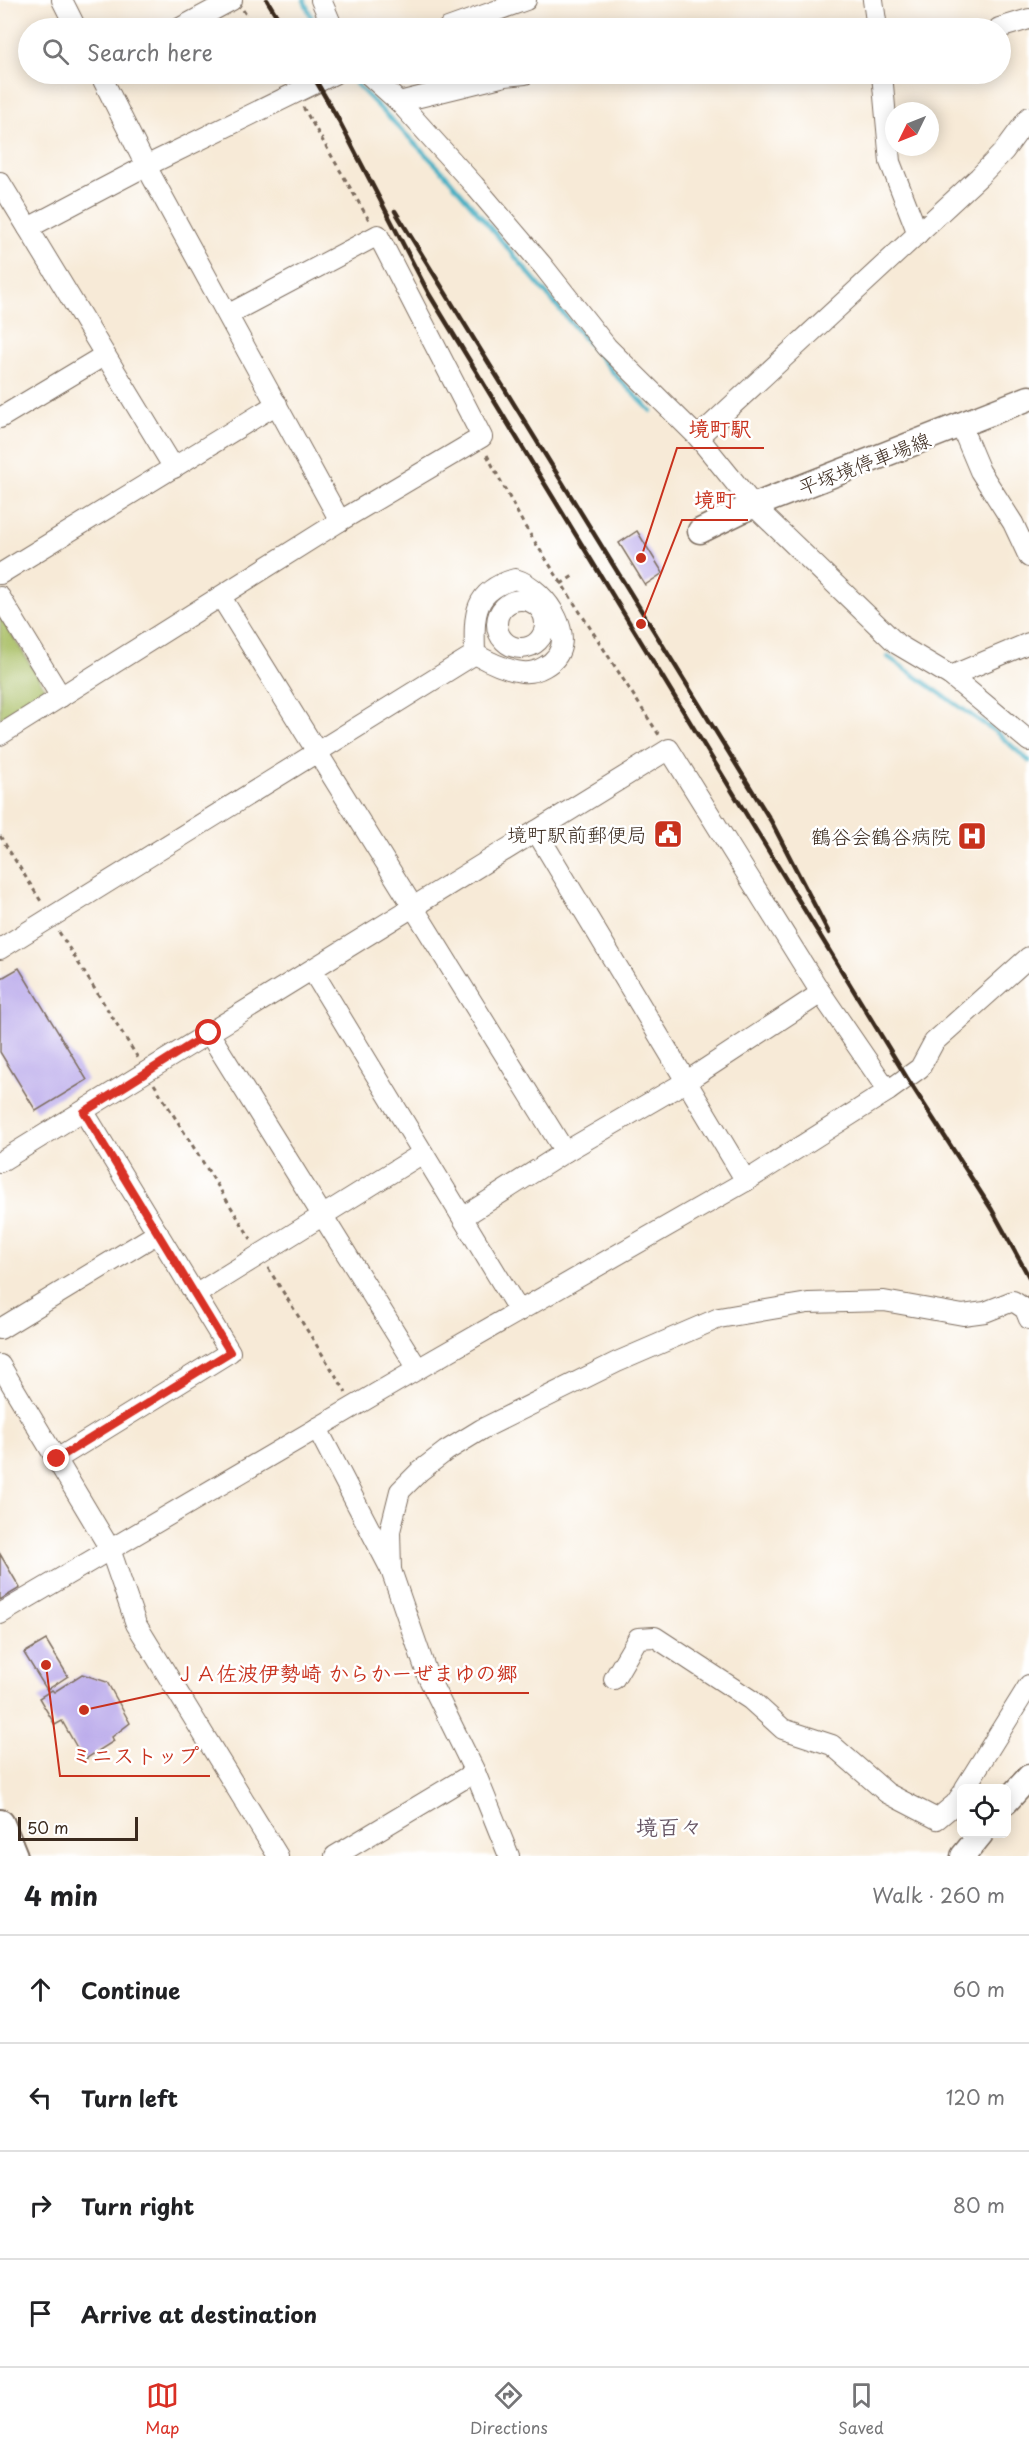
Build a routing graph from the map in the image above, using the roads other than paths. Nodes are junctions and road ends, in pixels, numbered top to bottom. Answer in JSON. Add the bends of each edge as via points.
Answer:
{"nodes":[{"id":1,"x":62,"y":0,"type":"edge"},
{"id":2,"x":321,"y":0,"type":"edge"},
{"id":3,"x":526,"y":0,"type":"edge"},
{"id":4,"x":873,"y":0,"type":"edge"},
{"id":5,"x":238,"y":5,"type":"edge"},
{"id":6,"x":71,"y":18,"type":"edge"},
{"id":7,"x":205,"y":18,"type":"edge"},
{"id":8,"x":329,"y":18,"type":"edge"},
{"id":9,"x":476,"y":18,"type":"edge"},
{"id":10,"x":876,"y":18,"type":"edge"},
{"id":11,"x":1029,"y":19,"type":"edge"},
{"id":12,"x":1011,"y":24,"type":"edge"},
{"id":13,"x":105,"y":84,"type":"edge"},
{"id":14,"x":313,"y":84,"type":"edge"},
{"id":15,"x":379,"y":84,"type":"edge"},
{"id":16,"x":473,"y":84,"type":"edge"},
{"id":17,"x":883,"y":84,"type":"edge"},
{"id":18,"x":399,"y":102,"type":"junction"},
{"id":19,"x":1029,"y":117,"type":"edge"},
{"id":20,"x":147,"y":166,"type":"junction"},
{"id":21,"x":0,"y":182,"type":"edge"},
{"id":22,"x":28,"y":228,"type":"junction"},
{"id":23,"x":918,"y":234,"type":"junction"},
{"id":24,"x":229,"y":314,"type":"junction"},
{"id":25,"x":105,"y":355,"type":"junction"},
{"id":26,"x":1029,"y":398,"type":"edge"},
{"id":27,"x":277,"y":404,"type":"junction"},
{"id":28,"x":2,"y":413,"type":"edge"},
{"id":29,"x":960,"y":426,"type":"junction"},
{"id":30,"x":698,"y":437,"type":"junction"},
{"id":31,"x":174,"y":468,"type":"junction"},
{"id":32,"x":743,"y":510,"type":"junction"},
{"id":33,"x":340,"y":521,"type":"junction"},
{"id":34,"x":700,"y":531,"type":"dead end"},
{"id":35,"x":1029,"y":557,"type":"edge"},
{"id":36,"x":0,"y":574,"type":"edge"},
{"id":37,"x":0,"y":597,"type":"edge"},
{"id":38,"x":221,"y":597,"type":"junction"},
{"id":39,"x":546,"y":609,"type":"junction"},
{"id":40,"x":474,"y":626,"type":"junction"},
{"id":41,"x":497,"y":626,"type":"junction"},
{"id":42,"x":1029,"y":643,"type":"edge"},
{"id":43,"x":509,"y":645,"type":"junction"},
{"id":44,"x":474,"y":654,"type":"junction"},
{"id":45,"x":500,"y":666,"type":"junction"},
{"id":46,"x":951,"y":676,"type":"junction"},
{"id":47,"x":61,"y":697,"type":"junction"},
{"id":48,"x":0,"y":735,"type":"edge"},
{"id":49,"x":1029,"y":741,"type":"edge"},
{"id":50,"x":317,"y":752,"type":"junction"},
{"id":51,"x":536,"y":831,"type":"junction"},
{"id":52,"x":413,"y":906,"type":"junction"},
{"id":53,"x":0,"y":949,"type":"edge"},
{"id":54,"x":1029,"y":957,"type":"edge"},
{"id":55,"x":312,"y":970,"type":"junction"},
{"id":56,"x":820,"y":993,"type":"junction"},
{"id":57,"x":209,"y":1033,"type":"junction"},
{"id":58,"x":687,"y":1081,"type":"junction"},
{"id":59,"x":888,"y":1091,"type":"junction"},
{"id":60,"x":84,"y":1112,"type":"junction"},
{"id":61,"x":564,"y":1152,"type":"junction"},
{"id":62,"x":423,"y":1153,"type":"junction"},
{"id":63,"x":0,"y":1162,"type":"edge"},
{"id":64,"x":746,"y":1181,"type":"junction"},
{"id":65,"x":322,"y":1216,"type":"junction"},
{"id":66,"x":463,"y":1217,"type":"junction"},
{"id":67,"x":158,"y":1233,"type":"junction"},
{"id":68,"x":195,"y":1295,"type":"junction"},
{"id":69,"x":519,"y":1311,"type":"junction"},
{"id":70,"x":1029,"y":1319,"type":"edge"},
{"id":71,"x":0,"y":1329,"type":"edge"},
{"id":72,"x":0,"y":1365,"type":"edge"},
{"id":73,"x":418,"y":1369,"type":"junction"},
{"id":74,"x":317,"y":1428,"type":"junction"},
{"id":75,"x":57,"y":1459,"type":"junction"},
{"id":76,"x":110,"y":1549,"type":"junction"},
{"id":77,"x":391,"y":1570,"type":"junction"},
{"id":78,"x":0,"y":1614,"type":"edge"},
{"id":79,"x":614,"y":1679,"type":"dead end"},
{"id":80,"x":1029,"y":1685,"type":"edge"},
{"id":81,"x":475,"y":1772,"type":"junction"},
{"id":82,"x":1029,"y":1777,"type":"edge"},
{"id":83,"x":967,"y":1784,"type":"edge"},
{"id":84,"x":1011,"y":1797,"type":"edge"},
{"id":85,"x":957,"y":1802,"type":"edge"},
{"id":86,"x":0,"y":1824,"type":"edge"},
{"id":87,"x":977,"y":1838,"type":"edge"},
{"id":88,"x":13,"y":1856,"type":"edge"},
{"id":89,"x":278,"y":1856,"type":"edge"},
{"id":90,"x":335,"y":1856,"type":"edge"},
{"id":91,"x":509,"y":1856,"type":"edge"},
{"id":92,"x":963,"y":1856,"type":"edge"}],
"edges":[{"from":1,"to":6,"type":"street"},
{"from":2,"to":8,"type":"street"},
{"from":3,"to":9,"type":"street"},
{"from":4,"to":10,"type":"street"},
{"from":5,"to":7,"type":"street"},
{"from":11,"to":12,"type":"street"},
{"from":13,"to":20,"type":"street"},
{"from":14,"to":20,"type":"street"},
{"from":15,"to":18,"type":"street"},
{"from":16,"to":18,"type":"street"},
{"from":17,"to":23,"type":"street","via":[[890,162]]},
{"from":18,"to":30,"type":"street","via":[[543,266],[607,347]]},
{"from":19,"to":23,"type":"street","via":[[1004,151]]},
{"from":20,"to":22,"type":"street"},
{"from":20,"to":24,"type":"street"},
{"from":21,"to":22,"type":"street"},
{"from":22,"to":25,"type":"street"},
{"from":23,"to":30,"type":"street"},
{"from":24,"to":27,"type":"street"},
{"from":24,"to":33,"type":"street","via":[[378,235],[482,437]]},
{"from":25,"to":28,"type":"street"},
{"from":25,"to":31,"type":"street"},
{"from":26,"to":29,"type":"main road","name":"平塚境停車場線"},
{"from":27,"to":31,"type":"street"},
{"from":27,"to":33,"type":"street"},
{"from":29,"to":32,"type":"main road","name":"平塚境停車場線"},
{"from":29,"to":35,"type":"street","via":[[980,471],[1013,522]]},
{"from":30,"to":32,"type":"street"},
{"from":31,"to":36,"type":"street"},
{"from":32,"to":34,"type":"main road","name":"平塚境停車場線"},
{"from":32,"to":46,"type":"street","via":[[897,644]]},
{"from":33,"to":38,"type":"street"},
{"from":37,"to":47,"type":"street"},
{"from":38,"to":47,"type":"street"},
{"from":38,"to":50,"type":"street"},
{"from":39,"to":40,"type":"street","via":[[526,582],[515,579],[484,595]]},
{"from":39,"to":41,"type":"street","via":[[529,602],[511,603],[503,609]]},
{"from":39,"to":43,"type":"street","via":[[544,632],[539,640],[523,648]]},
{"from":39,"to":45,"type":"street","via":[[560,624],[562,642],[550,664],[524,673]]},
{"from":40,"to":41,"type":"street"},
{"from":40,"to":44,"type":"street"},
{"from":41,"to":43,"type":"street"},
{"from":42,"to":46,"type":"street"},
{"from":43,"to":45,"type":"street"},
{"from":44,"to":45,"type":"street"},
{"from":44,"to":50,"type":"street"},
{"from":46,"to":49,"type":"street"},
{"from":47,"to":48,"type":"street"},
{"from":50,"to":52,"type":"street"},
{"from":50,"to":53,"type":"street"},
{"from":51,"to":52,"type":"street"},
{"from":51,"to":56,"type":"street","via":[[669,749]]},
{"from":51,"to":58,"type":"street"},
{"from":52,"to":55,"type":"street"},
{"from":52,"to":61,"type":"street"},
{"from":54,"to":59,"type":"street","via":[[934,1042],[920,1068]]},
{"from":55,"to":57,"type":"street"},
{"from":55,"to":62,"type":"street"},
{"from":56,"to":58,"type":"street"},
{"from":56,"to":59,"type":"street"},
{"from":57,"to":60,"type":"street"},
{"from":57,"to":65,"type":"street"},
{"from":58,"to":61,"type":"street"},
{"from":58,"to":64,"type":"street"},
{"from":59,"to":64,"type":"street"},
{"from":60,"to":63,"type":"street"},
{"from":60,"to":67,"type":"street"},
{"from":61,"to":66,"type":"street"},
{"from":62,"to":65,"type":"street"},
{"from":62,"to":66,"type":"street"},
{"from":64,"to":69,"type":"street"},
{"from":65,"to":68,"type":"street"},
{"from":65,"to":73,"type":"street"},
{"from":66,"to":69,"type":"street"},
{"from":67,"to":68,"type":"street"},
{"from":67,"to":71,"type":"street"},
{"from":68,"to":75,"type":"street","via":[[230,1352]]},
{"from":69,"to":73,"type":"street"},
{"from":70,"to":77,"type":"street","via":[[1025,1309],[1013,1301],[985,1312],[963,1315],[884,1301],[808,1303],[719,1318],[617,1362],[446,1451],[399,1491],[390,1531]]},
{"from":72,"to":75,"type":"street"},
{"from":73,"to":74,"type":"street"},
{"from":74,"to":76,"type":"street"},
{"from":74,"to":77,"type":"street"},
{"from":75,"to":76,"type":"street"},
{"from":76,"to":78,"type":"street"},
{"from":76,"to":89,"type":"street","via":[[136,1624]]},
{"from":77,"to":81,"type":"street","via":[[428,1677]]},
{"from":79,"to":85,"type":"street","via":[[638,1638],[655,1637],[752,1700],[783,1729],[832,1745],[887,1793],[937,1819]]},
{"from":80,"to":83,"type":"street"},
{"from":81,"to":90,"type":"street"},
{"from":81,"to":91,"type":"street"},
{"from":82,"to":84,"type":"main road"},
{"from":86,"to":88,"type":"highway"},
{"from":87,"to":92,"type":"main road"}]}
